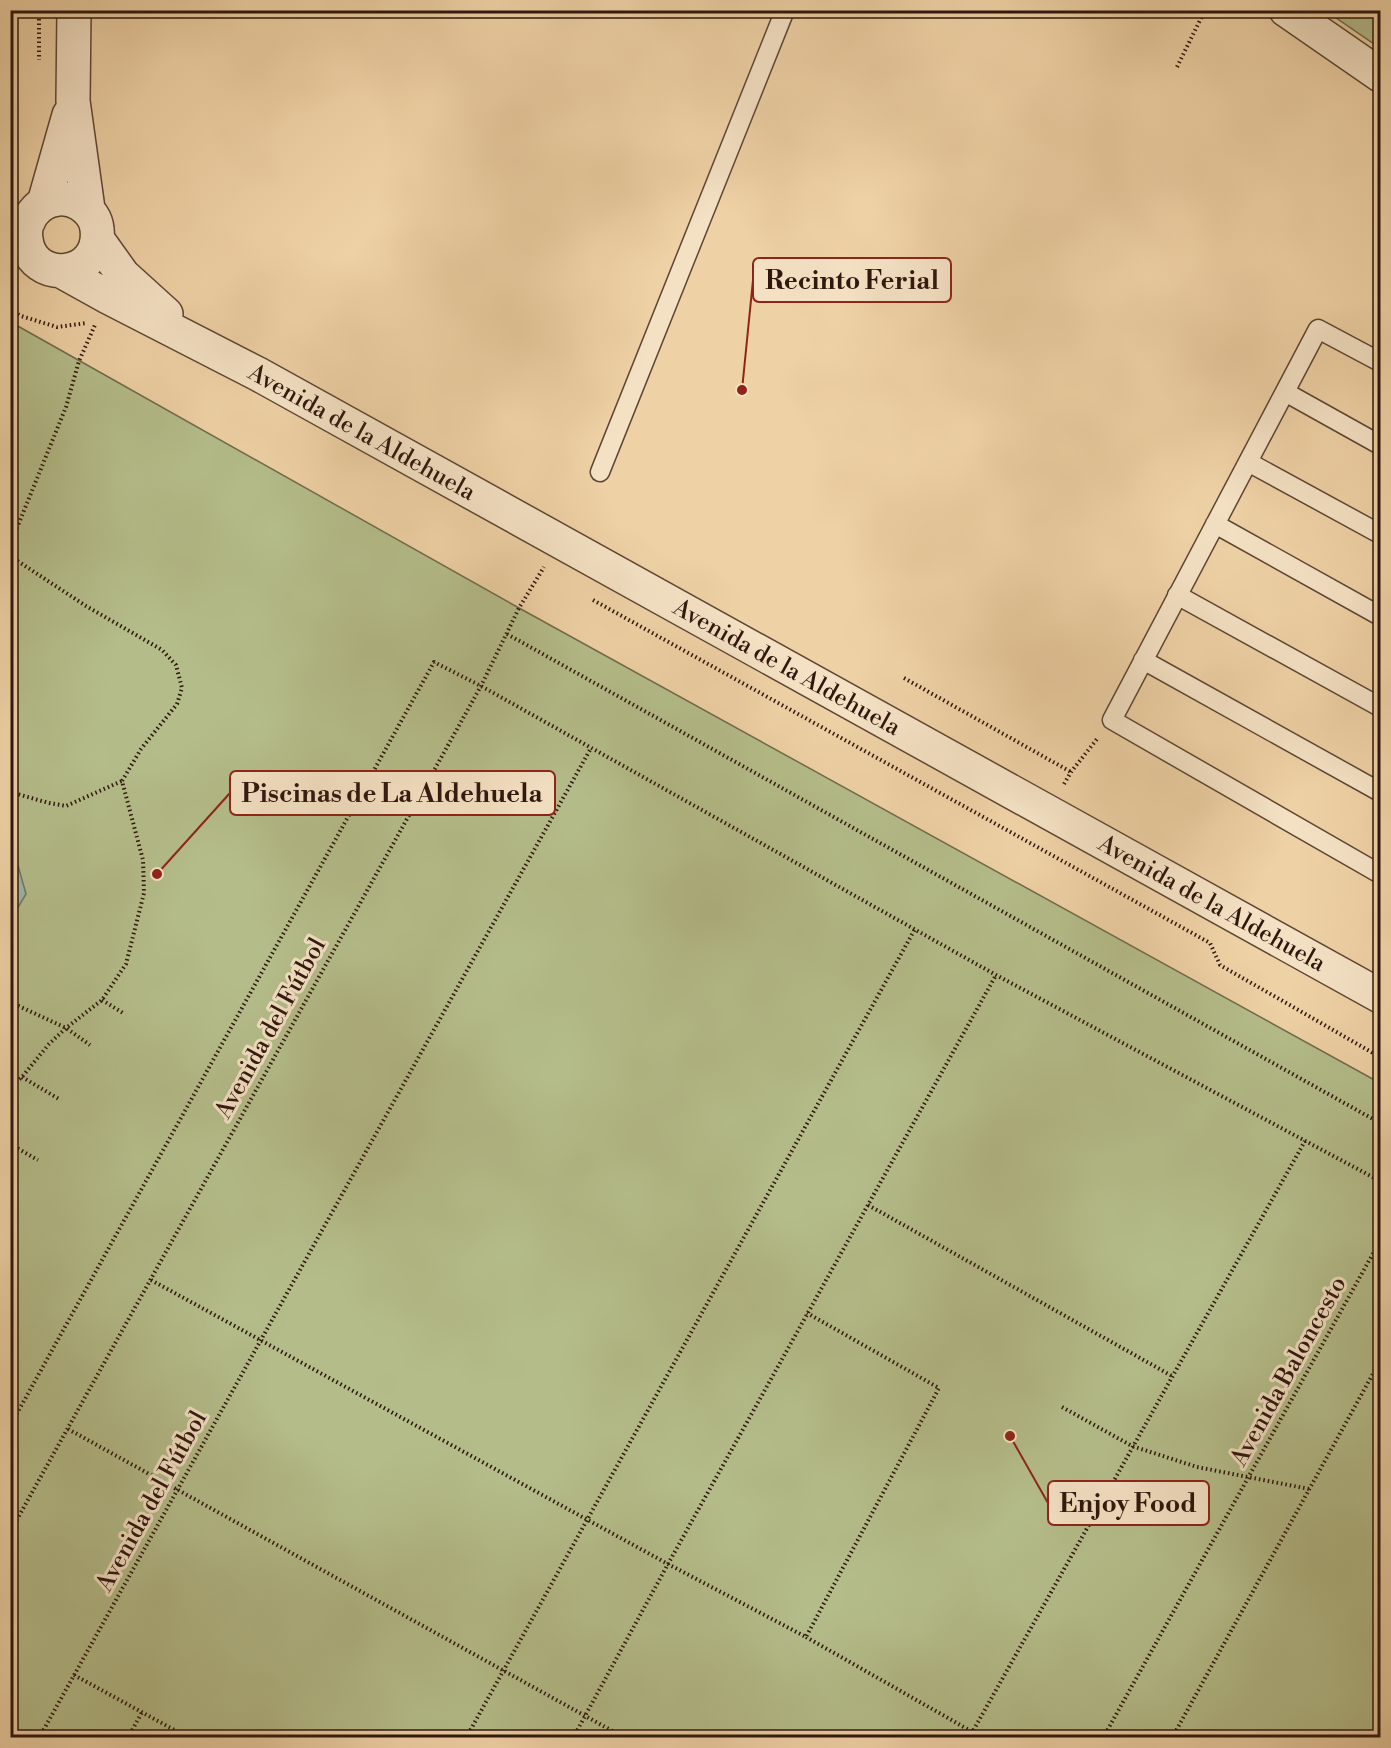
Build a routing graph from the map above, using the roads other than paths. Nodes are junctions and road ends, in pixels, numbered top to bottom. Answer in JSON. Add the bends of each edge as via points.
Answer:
{"nodes":[{"id":1,"x":74,"y":10,"type":"edge"},
{"id":2,"x":785,"y":10,"type":"edge"},
{"id":3,"x":1286,"y":10,"type":"edge"},
{"id":4,"x":1380,"y":75,"type":"edge"},
{"id":5,"x":73,"y":101,"type":"junction"},
{"id":6,"x":88,"y":209,"type":"junction"},
{"id":7,"x":27,"y":225,"type":"edge"},
{"id":8,"x":98,"y":240,"type":"junction"},
{"id":9,"x":63,"y":272,"type":"junction"},
{"id":10,"x":194,"y":339,"type":"junction"},
{"id":11,"x":1380,"y":362,"type":"edge"},
{"id":12,"x":1285,"y":392,"type":"junction"},
{"id":13,"x":1380,"y":445,"type":"edge"},
{"id":14,"x":1248,"y":462,"type":"junction"},
{"id":15,"x":600,"y":472,"type":"dead end"},
{"id":16,"x":1215,"y":524,"type":"junction"},
{"id":17,"x":1380,"y":534,"type":"edge"},
{"id":18,"x":1177,"y":595,"type":"junction"},
{"id":19,"x":1380,"y":616,"type":"edge"},
{"id":20,"x":1143,"y":660,"type":"junction"},
{"id":21,"x":1380,"y":707,"type":"edge"},
{"id":22,"x":1380,"y":792,"type":"edge"},
{"id":23,"x":1380,"y":874,"type":"edge"},
{"id":24,"x":1380,"y":996,"type":"edge"}],
"edges":[{"from":1,"to":5,"type":"street"},
{"from":2,"to":15,"type":"lane"},
{"from":3,"to":4,"type":"street"},
{"from":5,"to":6,"type":"street"},
{"from":5,"to":7,"type":"street"},
{"from":6,"to":7,"type":"street","via":[[73,200],[59,198]]},
{"from":6,"to":8,"type":"street","via":[[96,223]]},
{"from":7,"to":9,"type":"street","via":[[26,240],[32,257],[46,268]]},
{"from":8,"to":9,"type":"street","via":[[92,255],[80,267]]},
{"from":8,"to":10,"type":"street","name":"Avenida de la Aldehuela","via":[[123,275]]},
{"from":9,"to":10,"type":"street","name":"Avenida de la Aldehuela"},
{"from":10,"to":24,"type":"street","name":"Avenida de la Aldehuela"},
{"from":11,"to":12,"type":"lane","via":[[1318,328]]},
{"from":12,"to":13,"type":"lane"},
{"from":12,"to":14,"type":"lane"},
{"from":14,"to":16,"type":"lane"},
{"from":14,"to":17,"type":"lane"},
{"from":16,"to":18,"type":"lane"},
{"from":16,"to":19,"type":"lane"},
{"from":18,"to":20,"type":"lane"},
{"from":18,"to":21,"type":"lane"},
{"from":20,"to":22,"type":"lane"},
{"from":20,"to":23,"type":"lane","via":[[1112,720]]}]}
